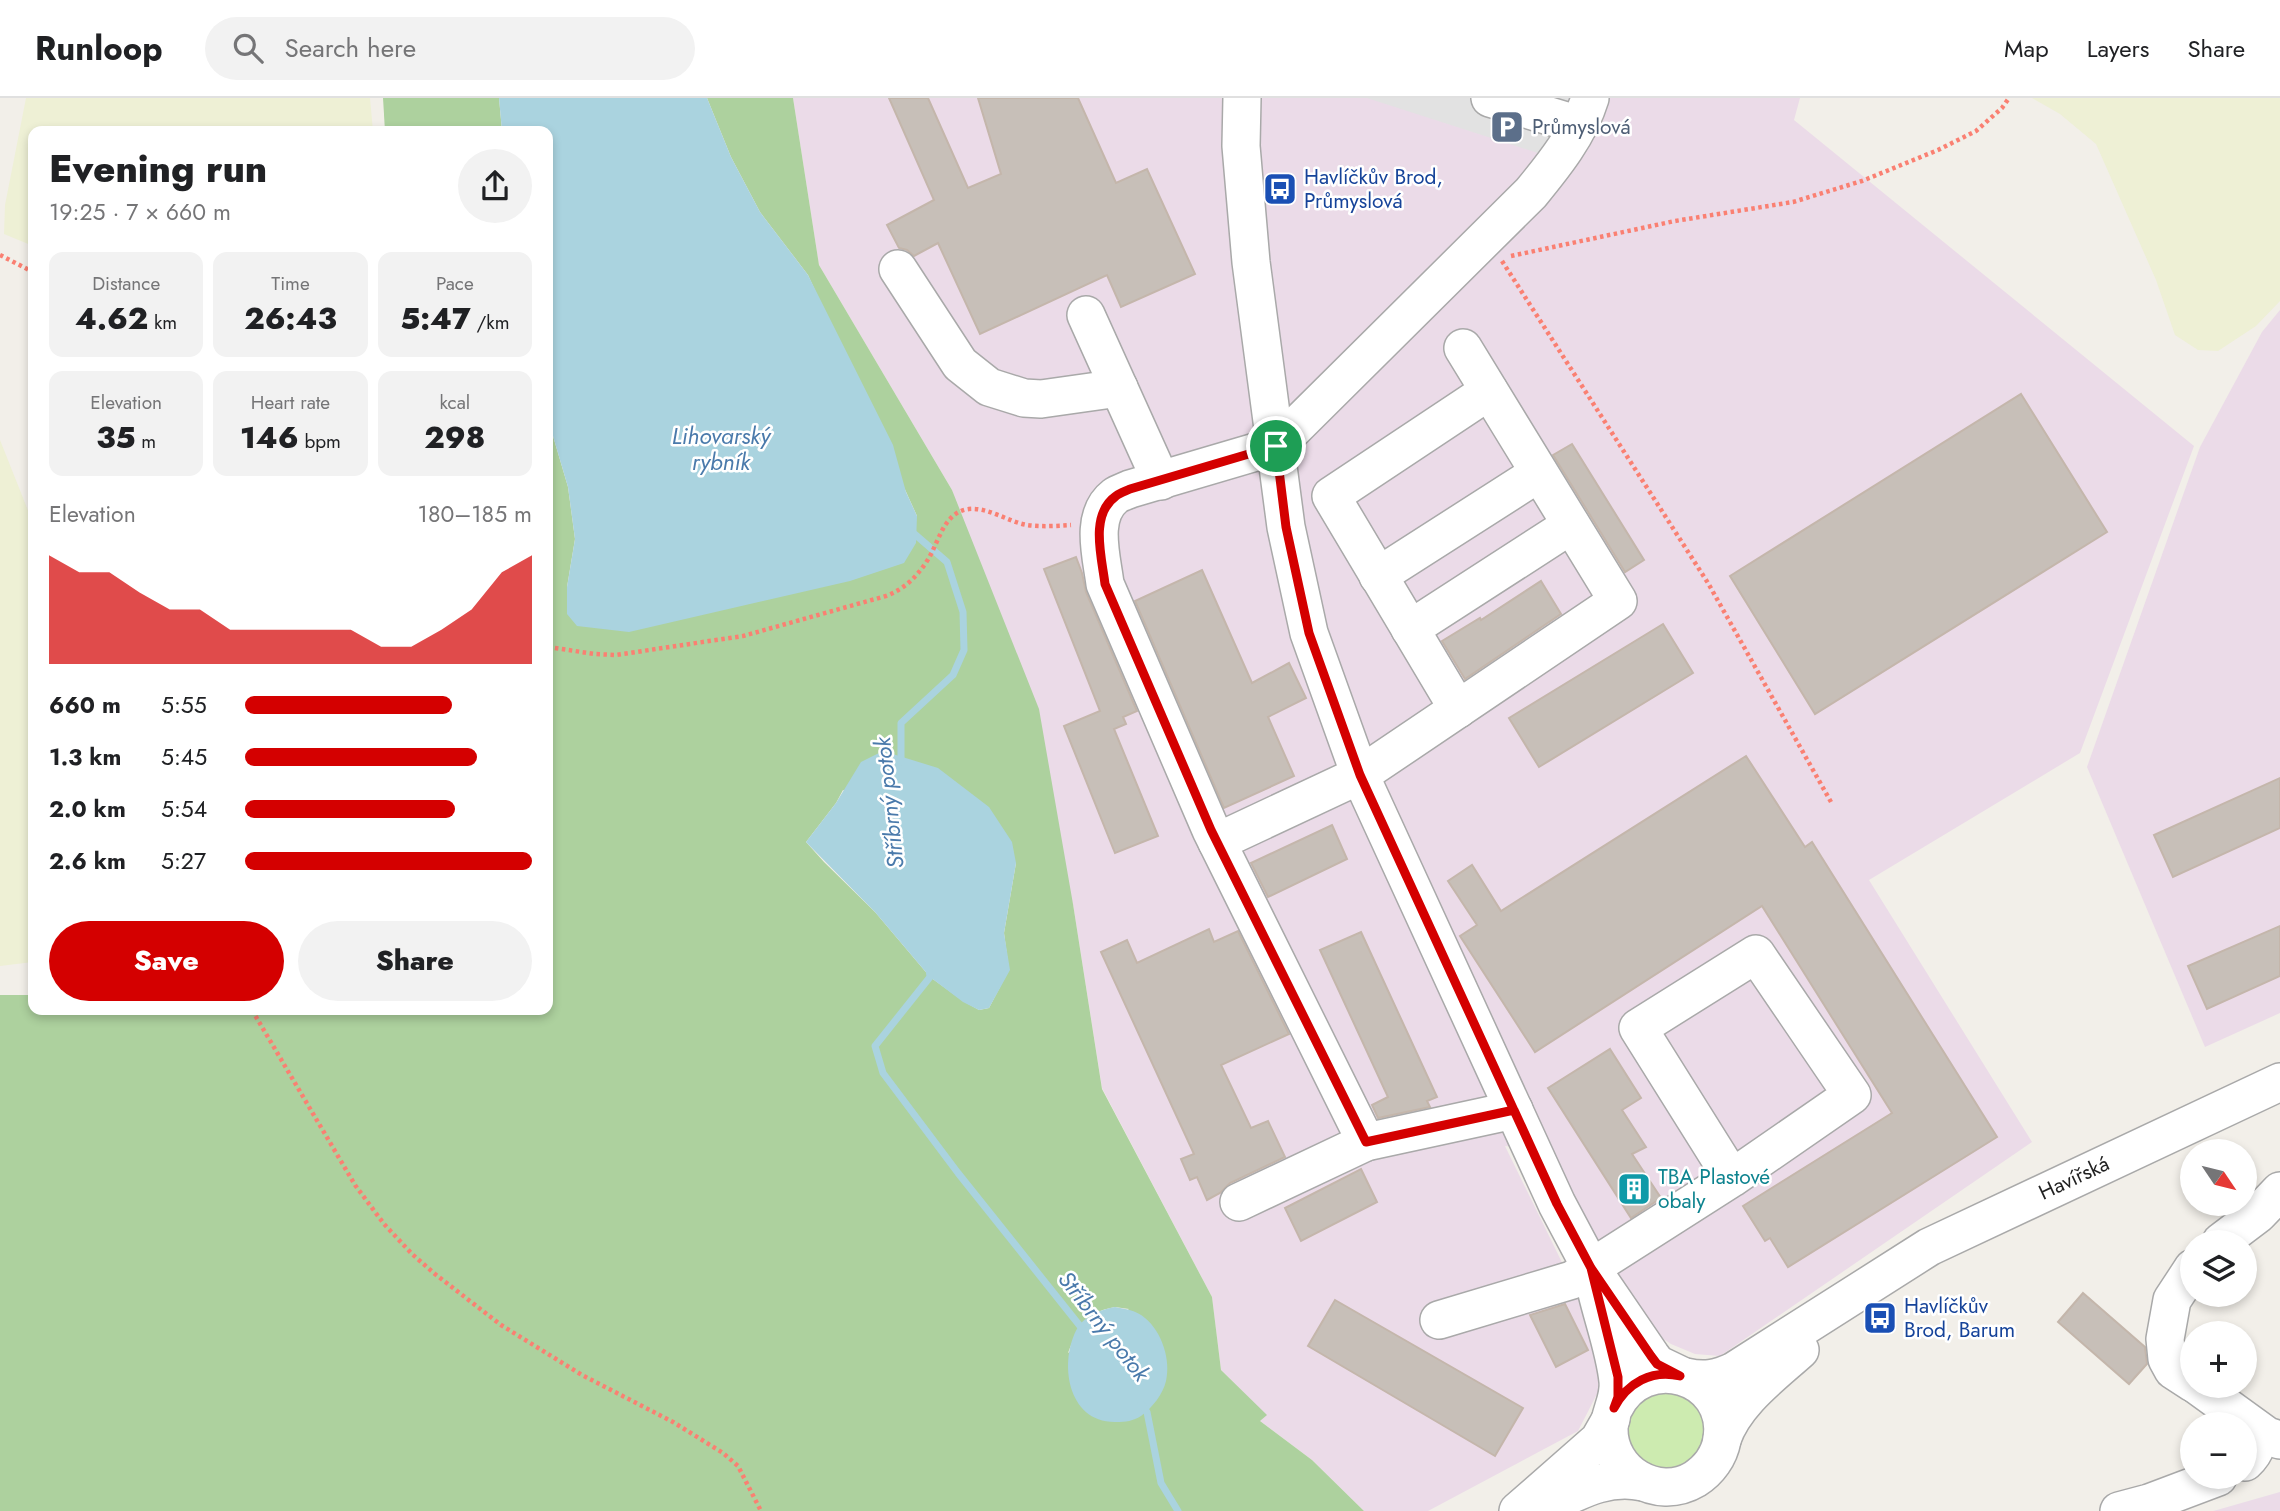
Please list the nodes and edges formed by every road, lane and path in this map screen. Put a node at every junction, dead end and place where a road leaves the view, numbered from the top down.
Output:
1 (1242, 98) edge
2 (1490, 98) edge
3 (2009, 98) edge
4 (1584, 112) edge
5 (0, 255) edge
6 (28, 269) edge
7 (898, 269) dead end
8 (1086, 316) dead end
9 (1463, 348) dead end
10 (1119, 388) junction
11 (1489, 391) junction
12 (1276, 446) junction
13 (1539, 473) junction
14 (1161, 481) junction
15 (1100, 525) junction
16 (1571, 525) junction
17 (1378, 576) junction
18 (1410, 629) junction
19 (553, 648) edge
20 (1458, 709) junction
21 (1360, 775) junction
22 (1831, 802) dead end
23 (1217, 842) junction
24 (255, 1015) edge
25 (2280, 1082) edge
26 (1514, 1110) junction
27 (1366, 1142) junction
28 (1732, 1178) junction
29 (2280, 1191) edge
30 (1239, 1202) dead end
31 (2237, 1230) edge
32 (1591, 1268) junction
33 (1873, 1283) junction
34 (2180, 1288) edge
35 (1439, 1320) dead end
36 (2180, 1375) edge
37 (1683, 1376) junction
38 (2216, 1398) edge
39 (1612, 1413) junction
40 (2268, 1434) edge
41 (1722, 1439) junction
42 (1643, 1482) junction
43 (2186, 1489) edge
44 (761, 1511) edge
45 (1518, 1511) edge
46 (1536, 1511) edge
47 (2119, 1511) edge

1 - 12 street
2 - 4 street
3 - 22 path
4 - 12 street
5 - 6 path
7 - 10 street
8 - 10 street
9 - 11 street
10 - 14 street
11 - 13 street
11 - 17 street
12 - 14 street
12 - 21 street
13 - 16 street
13 - 17 street
14 - 15 street
15 - 19 path
15 - 23 street
16 - 18 street
16 - 20 street
17 - 18 street
18 - 20 street
20 - 21 street
21 - 23 street
21 - 26 street
23 - 27 street
24 - 44 path
25 - 33 street, Havířská
26 - 27 street
26 - 32 street
27 - 30 street
28 - 28 street
28 - 32 street
29 - 31 street
32 - 35 street
32 - 37 street
32 - 39 street
33 - 37 street, Havířská
33 - 41 street, Havířská
34 - 36 street
37 - 39 street, Havířská
37 - 41 street
38 - 40 street
39 - 42 street
39 - 45 street, Havířská
41 - 42 street, Havířská
42 - 46 street, Havířská
43 - 47 street

